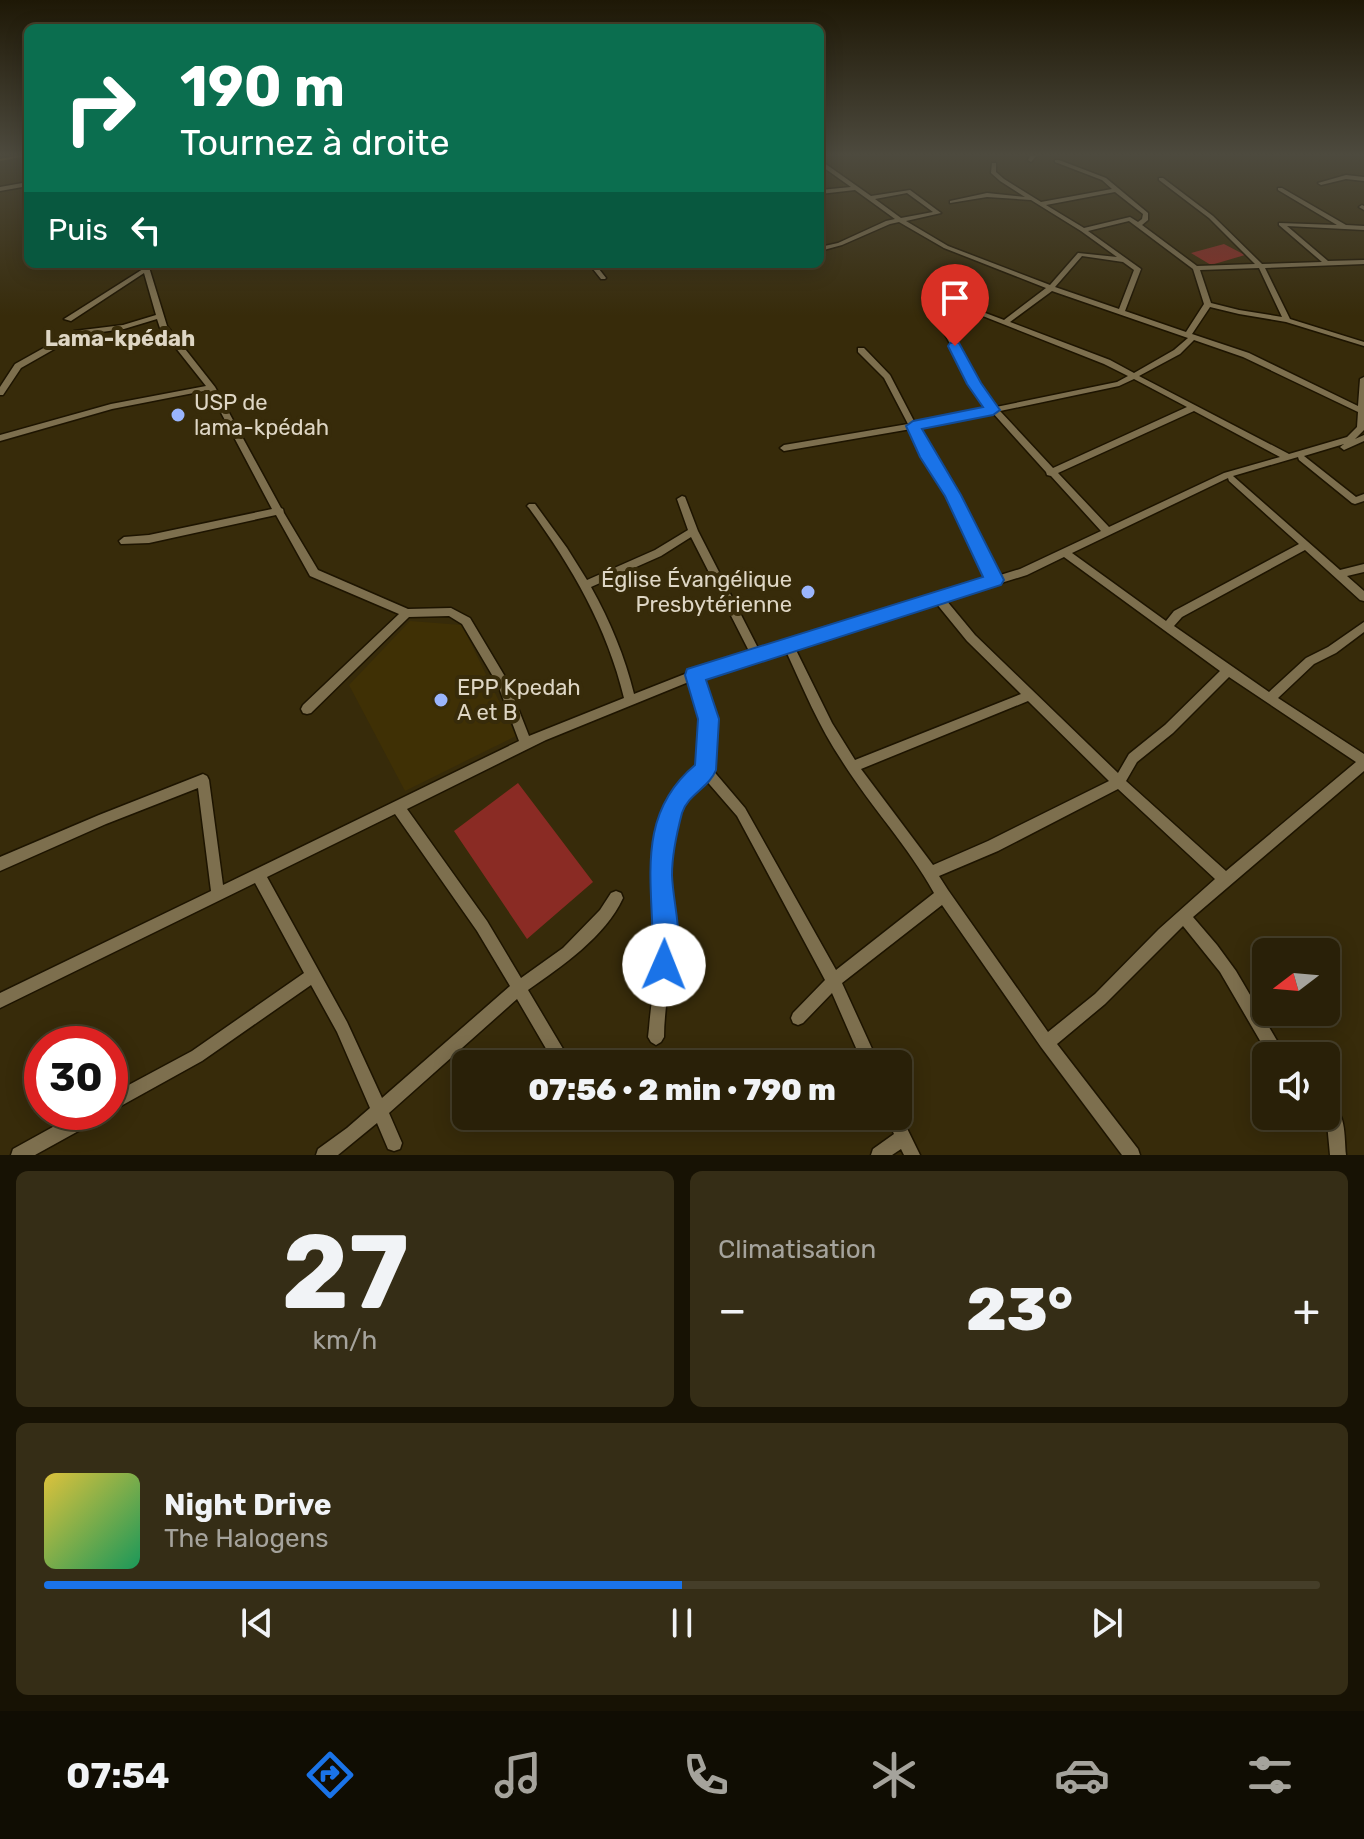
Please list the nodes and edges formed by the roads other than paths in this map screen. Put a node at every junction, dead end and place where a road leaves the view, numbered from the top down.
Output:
1 (885, 209) edge
2 (932, 209) edge
3 (1047, 209) edge
4 (1139, 209) edge
5 (1200, 209) edge
6 (1314, 209) edge
7 (902, 221) junction
8 (1138, 225) junction
9 (1345, 227) junction
10 (1364, 228) edge
11 (1083, 230) junction
12 (824, 248) edge
13 (1124, 261) junction
14 (1325, 261) junction
15 (1364, 262) edge
16 (1261, 266) junction
17 (144, 268) edge
18 (145, 268) edge
19 (595, 268) edge
20 (1196, 268) junction
21 (603, 278) dead end
22 (1051, 288) junction
23 (1208, 304) junction
24 (962, 306) dead end
25 (1121, 312) junction
26 (159, 316) junction
27 (68, 319) dead end
28 (1287, 320) junction
29 (1005, 322) junction
30 (947, 331) dead end
31 (1190, 336) junction
32 (1364, 344) edge
33 (861, 350) dead end
34 (1137, 377) junction
35 (1364, 379) edge
36 (211, 387) junction
37 (0, 393) edge
38 (1195, 407) junction
39 (993, 410) junction
40 (1363, 416) edge
41 (913, 426) junction
42 (0, 438) edge
43 (1364, 438) edge
44 (784, 448) dead end
45 (1286, 456) junction
46 (1302, 458) junction
47 (1050, 473) junction
48 (1232, 479) junction
49 (1364, 497) edge
50 (682, 499) dead end
51 (532, 506) dead end
52 (280, 511) junction
53 (693, 531) junction
54 (1107, 531) junction
55 (124, 541) dead end
56 (1305, 545) junction
57 (1069, 556) junction
58 (1364, 568) edge
59 (1023, 572) junction
60 (1337, 574) junction
61 (994, 580) junction
62 (586, 585) junction
63 (1364, 597) edge
64 (938, 598) junction
65 (407, 613) junction
66 (1364, 626) edge
67 (1167, 627) junction
68 (788, 644) junction
69 (756, 655) junction
70 (1228, 671) junction
71 (695, 675) junction
72 (1030, 695) junction
73 (1270, 698) junction
74 (630, 701) junction
75 (307, 709) dead end
76 (526, 744) junction
77 (1364, 762) edge
78 (853, 767) junction
79 (705, 770) junction
80 (1119, 782) junction
81 (398, 807) junction
82 (0, 864) edge
83 (931, 873) junction
84 (258, 875) junction
85 (1226, 880) junction
86 (218, 894) junction
87 (943, 895) junction
88 (616, 898) dead end
89 (1183, 916) junction
90 (313, 975) junction
91 (834, 981) junction
92 (519, 988) junction
93 (0, 1001) edge
94 (798, 1018) dead end
95 (656, 1037) dead end
96 (1046, 1042) junction
97 (1267, 1042) edge
98 (556, 1050) edge
99 (865, 1050) edge
100 (128, 1094) edge
101 (379, 1109) junction
102 (64, 1130) edge
103 (900, 1130) edge
104 (1336, 1130) edge
105 (903, 1137) junction
106 (394, 1143) dead end
107 (19, 1155) edge
108 (324, 1155) edge
109 (879, 1155) edge
110 (912, 1155) edge
111 (1132, 1155) edge
112 (1338, 1155) edge

1 - 7 street
2 - 7 street
3 - 11 street
4 - 8 street
5 - 16 street
6 - 9 street
7 - 12 street
7 - 22 street
8 - 11 street
8 - 20 street
9 - 10 street
9 - 14 street
11 - 13 street
13 - 22 street
13 - 25 street
14 - 15 street
14 - 16 street
16 - 20 street
16 - 28 street
17 - 27 street
18 - 26 street
19 - 21 street
20 - 23 street
22 - 25 street
22 - 29 street
23 - 28 street
23 - 31 street
24 - 29 street
25 - 31 street
26 - 36 street
26 - 37 street
28 - 32 street
29 - 34 street
30 - 39 street
31 - 34 street
31 - 40 street
33 - 41 street
34 - 38 street
34 - 39 street
35 - 40 street
36 - 42 street
36 - 52 street
38 - 45 street
38 - 47 street
39 - 41 street
39 - 47 street
40 - 45 street
41 - 44 street
41 - 61 street
43 - 46 street
45 - 54 street
46 - 48 street
46 - 49 street
47 - 54 street
48 - 56 street
48 - 57 street
50 - 53 street
51 - 62 street
52 - 55 street
52 - 65 street
53 - 62 street
53 - 69 street
54 - 59 street
56 - 60 street
56 - 67 street
57 - 59 street
57 - 67 street
58 - 60 street
59 - 61 street
60 - 63 street
61 - 64 street
62 - 74 street
64 - 68 street
64 - 72 street
65 - 75 street
65 - 76 street
66 - 73 street
67 - 70 street
68 - 69 street
68 - 78 street
69 - 71 street
70 - 73 street
70 - 80 street
71 - 74 street
71 - 79 street
72 - 78 street
72 - 80 street
73 - 77 street
74 - 76 street
76 - 81 street
77 - 85 street
78 - 83 street
79 - 91 street
79 - 95 street
80 - 83 street
80 - 85 street
81 - 84 street
81 - 92 street
82 - 86 street
83 - 87 street
84 - 86 street
84 - 90 street
85 - 89 street
86 - 93 street
87 - 91 street
87 - 96 street
88 - 92 street
89 - 96 street
89 - 97 street
90 - 100 street
90 - 101 street
91 - 94 street
91 - 99 street
92 - 98 street
92 - 101 street
96 - 111 street
101 - 106 street
101 - 108 street
102 - 107 street
103 - 105 street
104 - 112 street
105 - 109 street
105 - 110 street

